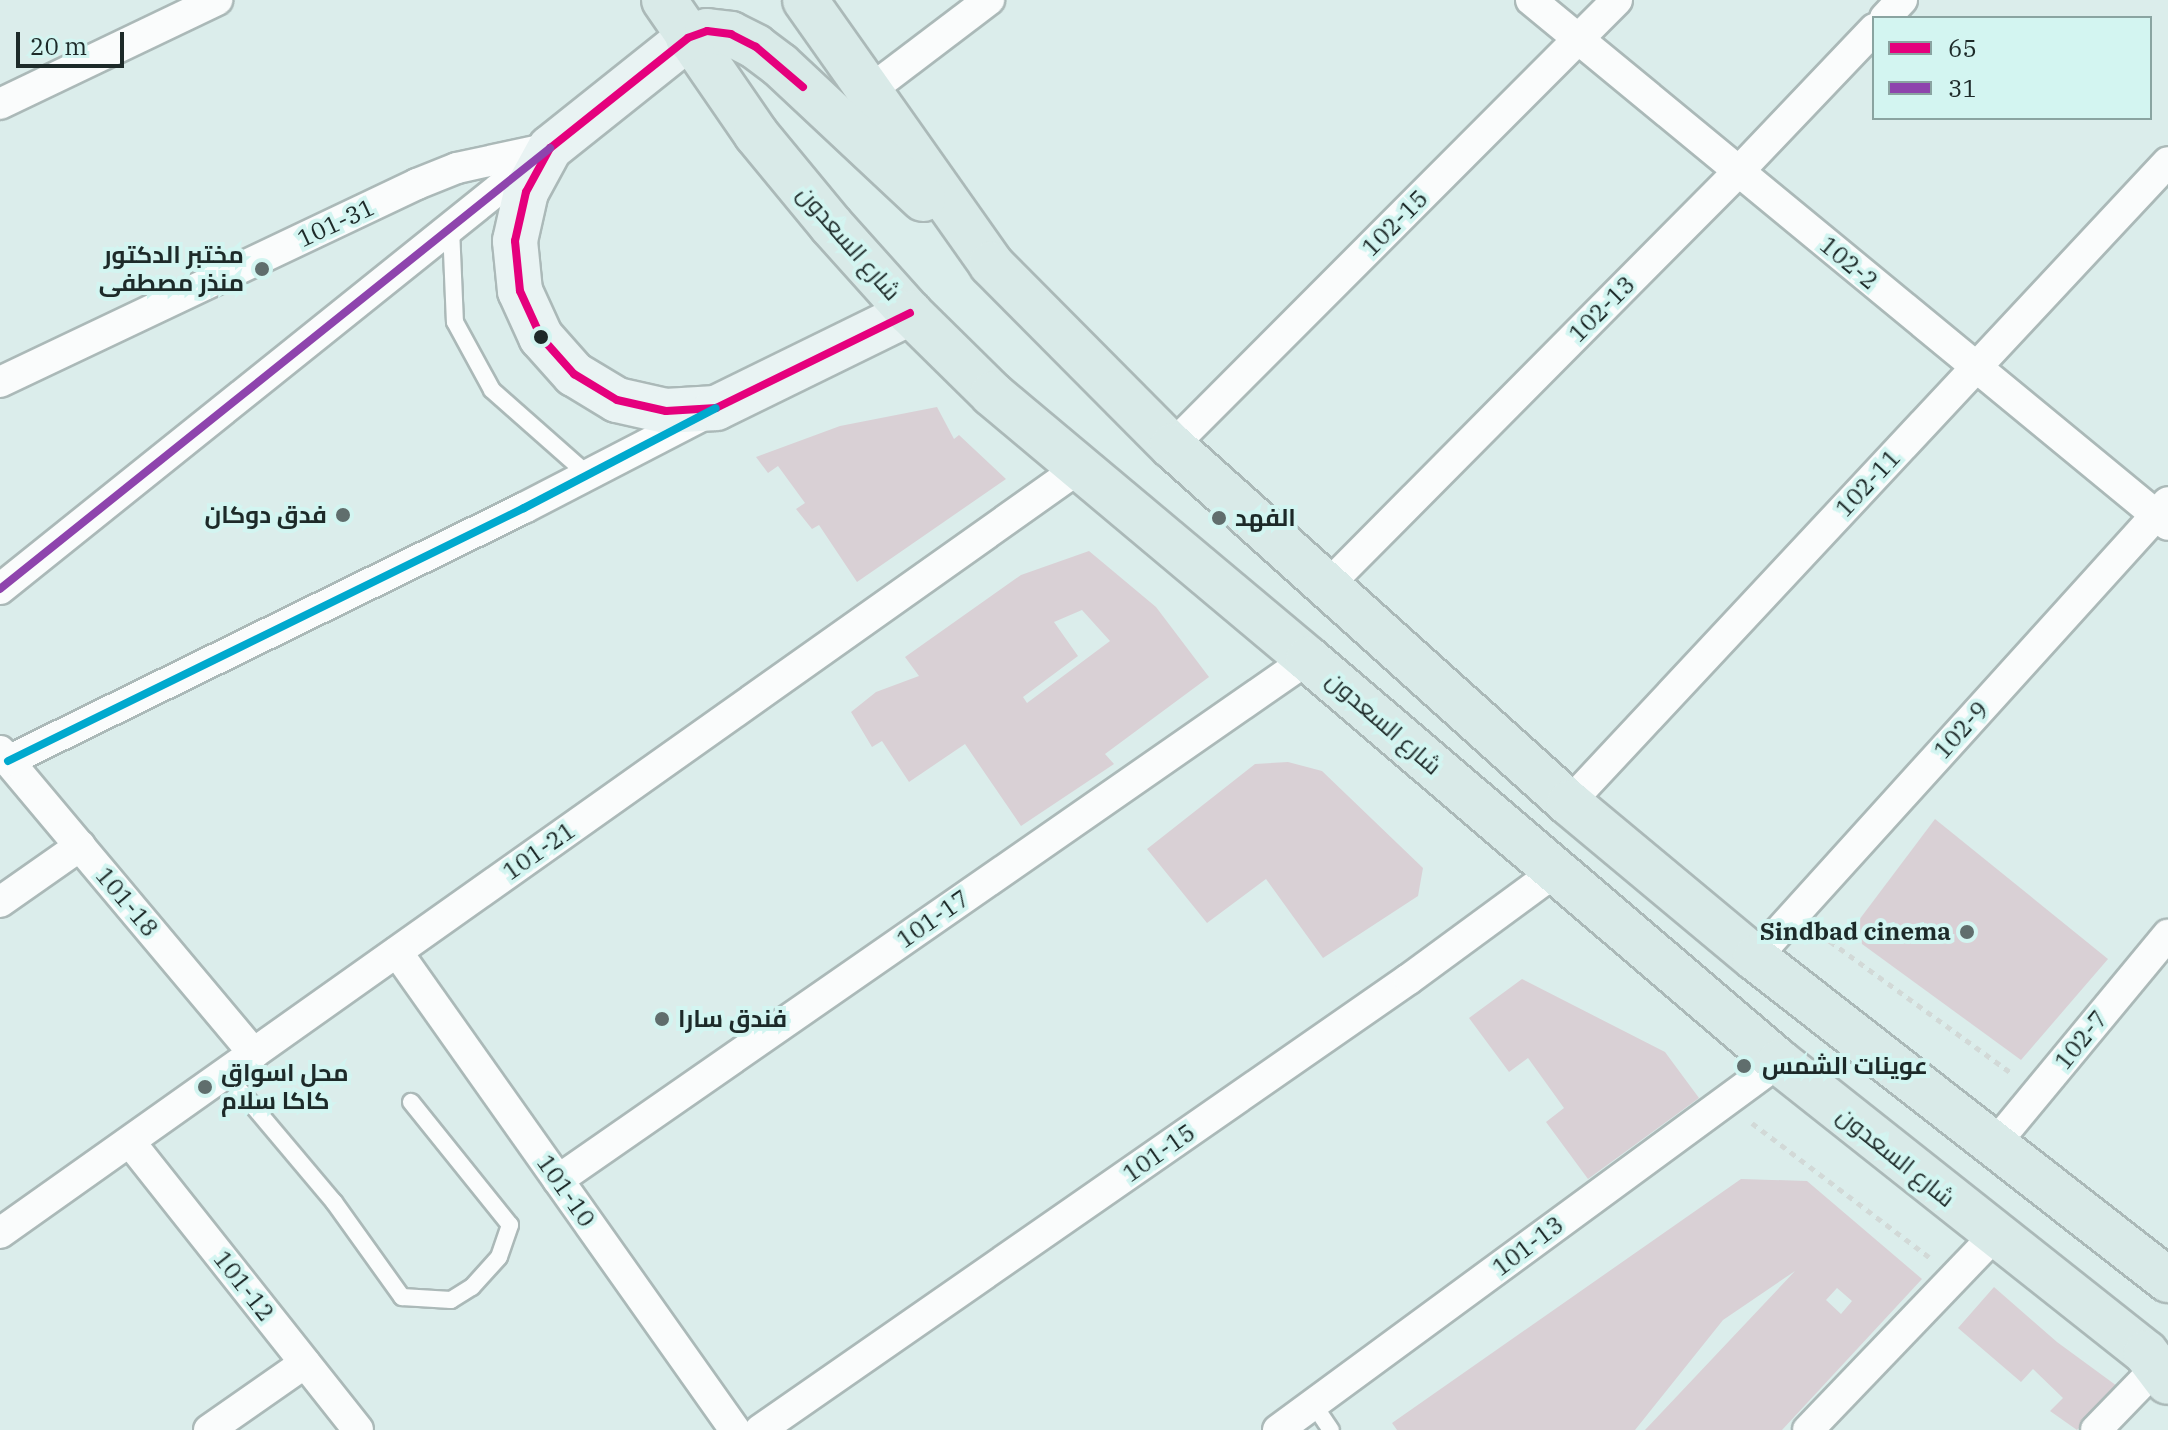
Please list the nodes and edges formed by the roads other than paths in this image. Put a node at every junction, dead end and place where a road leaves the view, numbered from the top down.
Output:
1 (217, 0) edge
2 (664, 0) edge
3 (805, 0) edge
4 (989, 0) edge
5 (1531, 0) edge
6 (1617, 0) edge
7 (1902, 0) edge
8 (1887, 16) edge
9 (1872, 31) edge
10 (688, 38) junction
11 (1576, 41) junction
12 (869, 91) junction
13 (0, 104) edge
14 (550, 148) junction
15 (2168, 162) edge
16 (1739, 171) junction
17 (451, 228) junction
18 (991, 264) junction
19 (910, 313) junction
20 (1976, 368) junction
21 (0, 382) edge
22 (716, 408) junction
23 (1172, 446) junction
24 (1078, 469) junction
25 (588, 475) junction
26 (2164, 514) edge
27 (1327, 586) junction
28 (0, 589) edge
29 (1308, 659) junction
30 (4, 756) edge
31 (1569, 803) junction
32 (80, 846) junction
33 (1556, 871) junction
34 (0, 902) edge
35 (2168, 935) edge
36 (397, 952) junction
37 (1755, 958) junction
38 (254, 1054) junction
39 (1779, 1062) junction
40 (227, 1075) junction
41 (411, 1102) dead end
42 (130, 1142) junction
43 (1994, 1145) junction
44 (558, 1180) junction
45 (0, 1233) edge
46 (1994, 1236) junction
47 (2168, 1280) edge
48 (305, 1363) junction
49 (2165, 1372) edge
50 (1314, 1405) junction
51 (209, 1430) edge
52 (358, 1430) edge
53 (735, 1430) edge
54 (760, 1430) edge
55 (1278, 1430) edge
56 (1331, 1430) edge
57 (1808, 1430) edge
58 (2096, 1430) edge

1 - 13 street
2 - 10 main road, شارع السعدون
3 - 12 main road
4 - 12 street
5 - 11 street, 102-2
6 - 11 street, 102-15
7 - 8 street
9 - 16 street, 102-13
10 - 14 street
10 - 18 main road
10 - 19 main road, شارع السعدون
11 - 16 street, 102-2
11 - 23 street, 102-15
12 - 18 main road
14 - 17 street
14 - 21 street, 101-31
14 - 22 street
15 - 20 street, 102-11
16 - 20 street, 102-2
16 - 27 street, 102-13
17 - 25 lane
17 - 28 street
18 - 23 main road
19 - 22 street
19 - 24 main road, شارع السعدون
20 - 26 street, 102-2
20 - 31 street, 102-11
22 - 25 street
23 - 27 main road
24 - 29 main road, شارع السعدون
24 - 36 street, 101-21
25 - 30 street
26 - 37 street, 102-9
27 - 31 main road
29 - 33 main road, شارع السعدون
29 - 44 street, 101-17
30 - 32 street, 101-18
31 - 37 main road
32 - 34 street
32 - 38 street, 101-18
33 - 39 main road, شارع السعدون
33 - 54 street, 101-15
35 - 43 street, 102-7
36 - 38 street, 101-21
36 - 44 street, 101-10
37 - 43 main road
38 - 40 street, 101-21
39 - 46 main road, شارع السعدون
39 - 50 street, 101-13
40 - 41 lane
40 - 42 street, 101-21
42 - 45 street, 101-21
42 - 48 street, 101-12
43 - 47 main road
44 - 53 street, 101-10
46 - 49 main road, شارع السعدون
46 - 57 street
48 - 51 street
48 - 52 street, 101-12
49 - 58 street
50 - 55 street, 101-13
50 - 56 lane

